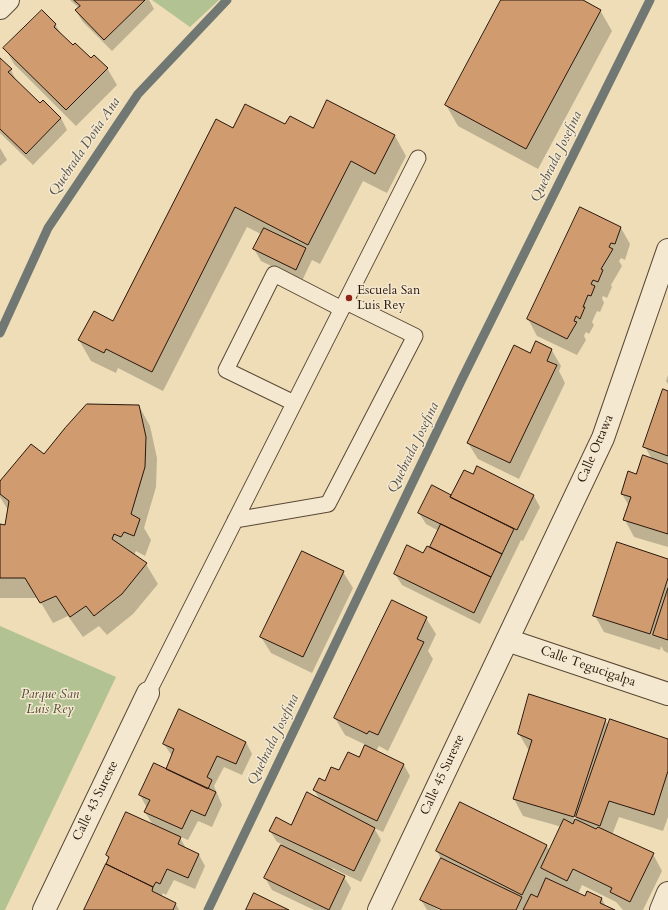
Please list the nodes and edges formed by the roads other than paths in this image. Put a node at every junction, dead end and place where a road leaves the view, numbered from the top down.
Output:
1 (8, 0) edge
2 (0, 8) edge
3 (418, 158) dead end
4 (668, 250) edge
5 (344, 306) junction
6 (294, 403) junction
7 (235, 520) junction
8 (507, 640) junction
9 (148, 693) joint
10 (668, 694) edge
11 (668, 893) edge
12 (44, 910) edge
13 (379, 910) edge
14 (661, 910) edge

1 - 2 street
3 - 5 lane
4 - 8 street, Calle Ottawa
5 - 6 lane
5 - 6 lane
5 - 7 lane
6 - 7 lane
7 - 9 lane
8 - 10 street, Calle Tegucigalpa
8 - 13 street, Calle 45 Sureste
9 - 12 street, Calle 43 Sureste
11 - 14 street

